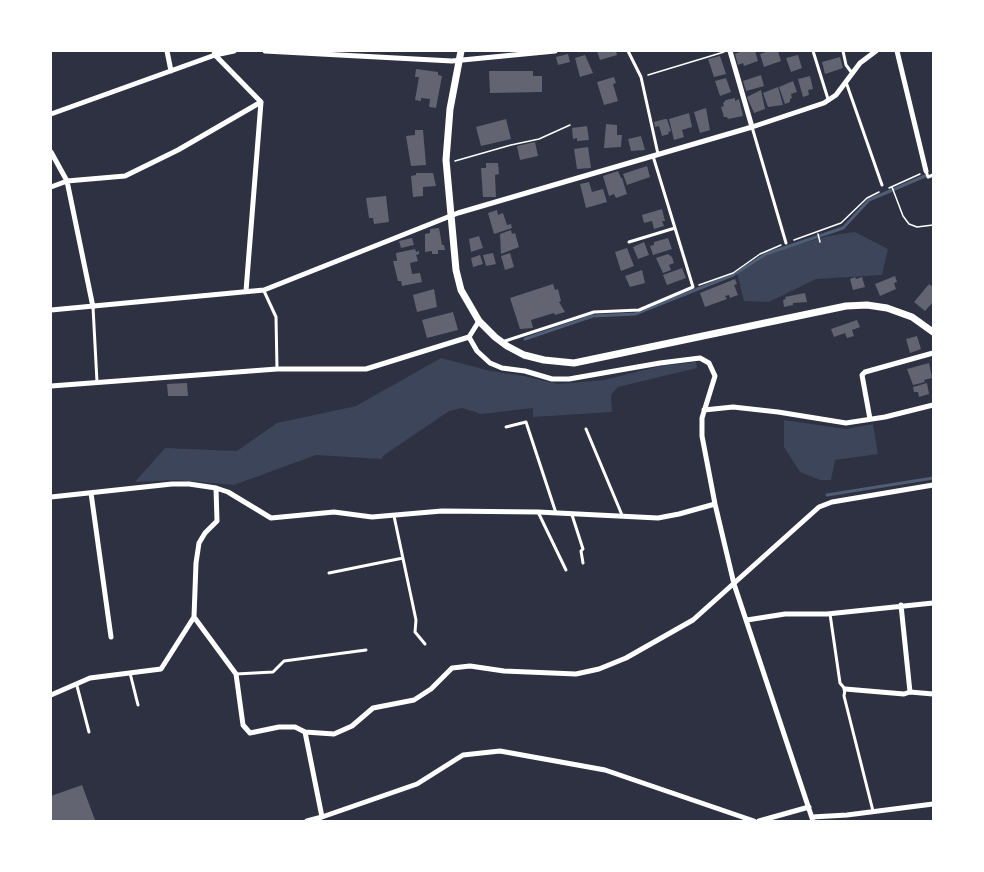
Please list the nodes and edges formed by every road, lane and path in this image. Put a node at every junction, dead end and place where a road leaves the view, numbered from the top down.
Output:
1 (167, 51) edge
2 (234, 51) edge
3 (265, 51) edge
4 (461, 51) edge
5 (555, 51) edge
6 (628, 51) edge
7 (728, 51) edge
8 (813, 51) edge
9 (843, 51) edge
10 (876, 51) edge
11 (897, 51) edge
12 (214, 53) edge
13 (459, 61) junction
14 (171, 71) junction
15 (852, 73) junction
16 (641, 77) junction
17 (846, 81) junction
18 (828, 100) junction
19 (261, 102) junction
20 (51, 114) edge
21 (570, 125) dead end
22 (752, 127) junction
23 (51, 152) edge
24 (655, 155) junction
25 (446, 160) junction
26 (926, 171) junction
27 (933, 175) edge
28 (67, 181) junction
29 (882, 185) dead end
30 (51, 187) edge
31 (892, 187) junction
32 (451, 216) junction
33 (933, 225) edge
34 (675, 228) junction
35 (818, 234) junction
36 (629, 242) dead end
37 (820, 242) dead end
38 (786, 243) junction
39 (693, 287) junction
40 (264, 290) junction
41 (246, 291) junction
42 (93, 306) junction
43 (51, 310) edge
44 (479, 321) junction
45 (931, 327) edge
46 (469, 337) junction
47 (502, 342) junction
48 (933, 353) edge
49 (277, 369) junction
50 (97, 382) junction
51 (51, 386) edge
52 (933, 405) edge
53 (704, 411) junction
54 (870, 419) junction
55 (506, 427) dead end
56 (586, 429) dead end
57 (933, 485) edge
58 (216, 488) junction
59 (91, 493) junction
60 (51, 497) edge
61 (715, 504) junction
62 (538, 512) junction
63 (556, 513) junction
64 (572, 513) junction
65 (622, 515) junction
66 (394, 516) junction
67 (403, 558) junction
68 (584, 563) dead end
69 (566, 570) dead end
70 (328, 573) dead end
71 (734, 584) junction
72 (933, 603) edge
73 (901, 606) junction
74 (830, 614) junction
75 (194, 617) junction
76 (747, 620) junction
77 (111, 637) dead end
78 (425, 644) dead end
79 (366, 650) dead end
80 (130, 673) junction
81 (237, 674) junction
82 (77, 686) junction
83 (845, 689) junction
84 (910, 692) junction
85 (933, 694) edge
86 (51, 695) edge
87 (138, 705) dead end
88 (88, 732) dead end
89 (305, 732) junction
90 (933, 804) edge
91 (808, 807) junction
92 (873, 811) junction
93 (322, 818) junction
94 (812, 819) edge
95 (307, 821) edge
96 (754, 821) edge
97 (759, 821) edge

1 - 14 street
2 - 12 street
3 - 13 street
4 - 13 street
5 - 13 street
6 - 16 lane
7 - 16 path
7 - 22 street
8 - 18 lane
9 - 15 lane
10 - 15 street
11 - 26 street
12 - 14 street
12 - 19 street
13 - 25 street
14 - 20 street
15 - 17 street
16 - 24 lane
17 - 18 street
17 - 29 lane
18 - 22 street
19 - 28 street
19 - 41 street
21 - 25 path
22 - 24 street
22 - 38 lane
23 - 28 street
24 - 32 street
24 - 34 lane
25 - 32 street
26 - 27 lane
26 - 31 path
28 - 30 street
28 - 42 street
31 - 33 path
31 - 35 path
32 - 40 street
32 - 44 street
34 - 36 lane
34 - 39 lane
35 - 37 path
35 - 38 path
38 - 39 path
39 - 47 lane
40 - 41 street
40 - 49 lane
41 - 42 street
42 - 43 street
42 - 50 lane
44 - 46 street
44 - 47 street
45 - 47 street
46 - 49 street
46 - 53 street
48 - 54 street
49 - 50 street
50 - 51 street
52 - 54 street
53 - 54 street
53 - 61 street
55 - 63 lane
56 - 65 lane
57 - 71 street
58 - 59 street
58 - 66 street
58 - 75 street
59 - 60 street
59 - 77 street
61 - 65 street
61 - 71 street
62 - 63 street
62 - 66 street
62 - 69 lane
63 - 64 street
64 - 65 street
64 - 68 lane
66 - 67 lane
67 - 70 lane
67 - 78 lane
71 - 76 street
71 - 89 street
72 - 73 street
73 - 74 street
73 - 84 street
74 - 76 street
74 - 83 lane
75 - 80 street
75 - 81 street
76 - 91 street
79 - 81 lane
80 - 82 street
80 - 87 lane
81 - 89 street
82 - 86 street
82 - 88 lane
83 - 84 street
83 - 92 lane
84 - 85 street
89 - 93 street
90 - 92 street
91 - 94 street
91 - 97 street
92 - 94 street
93 - 95 street
93 - 96 street

